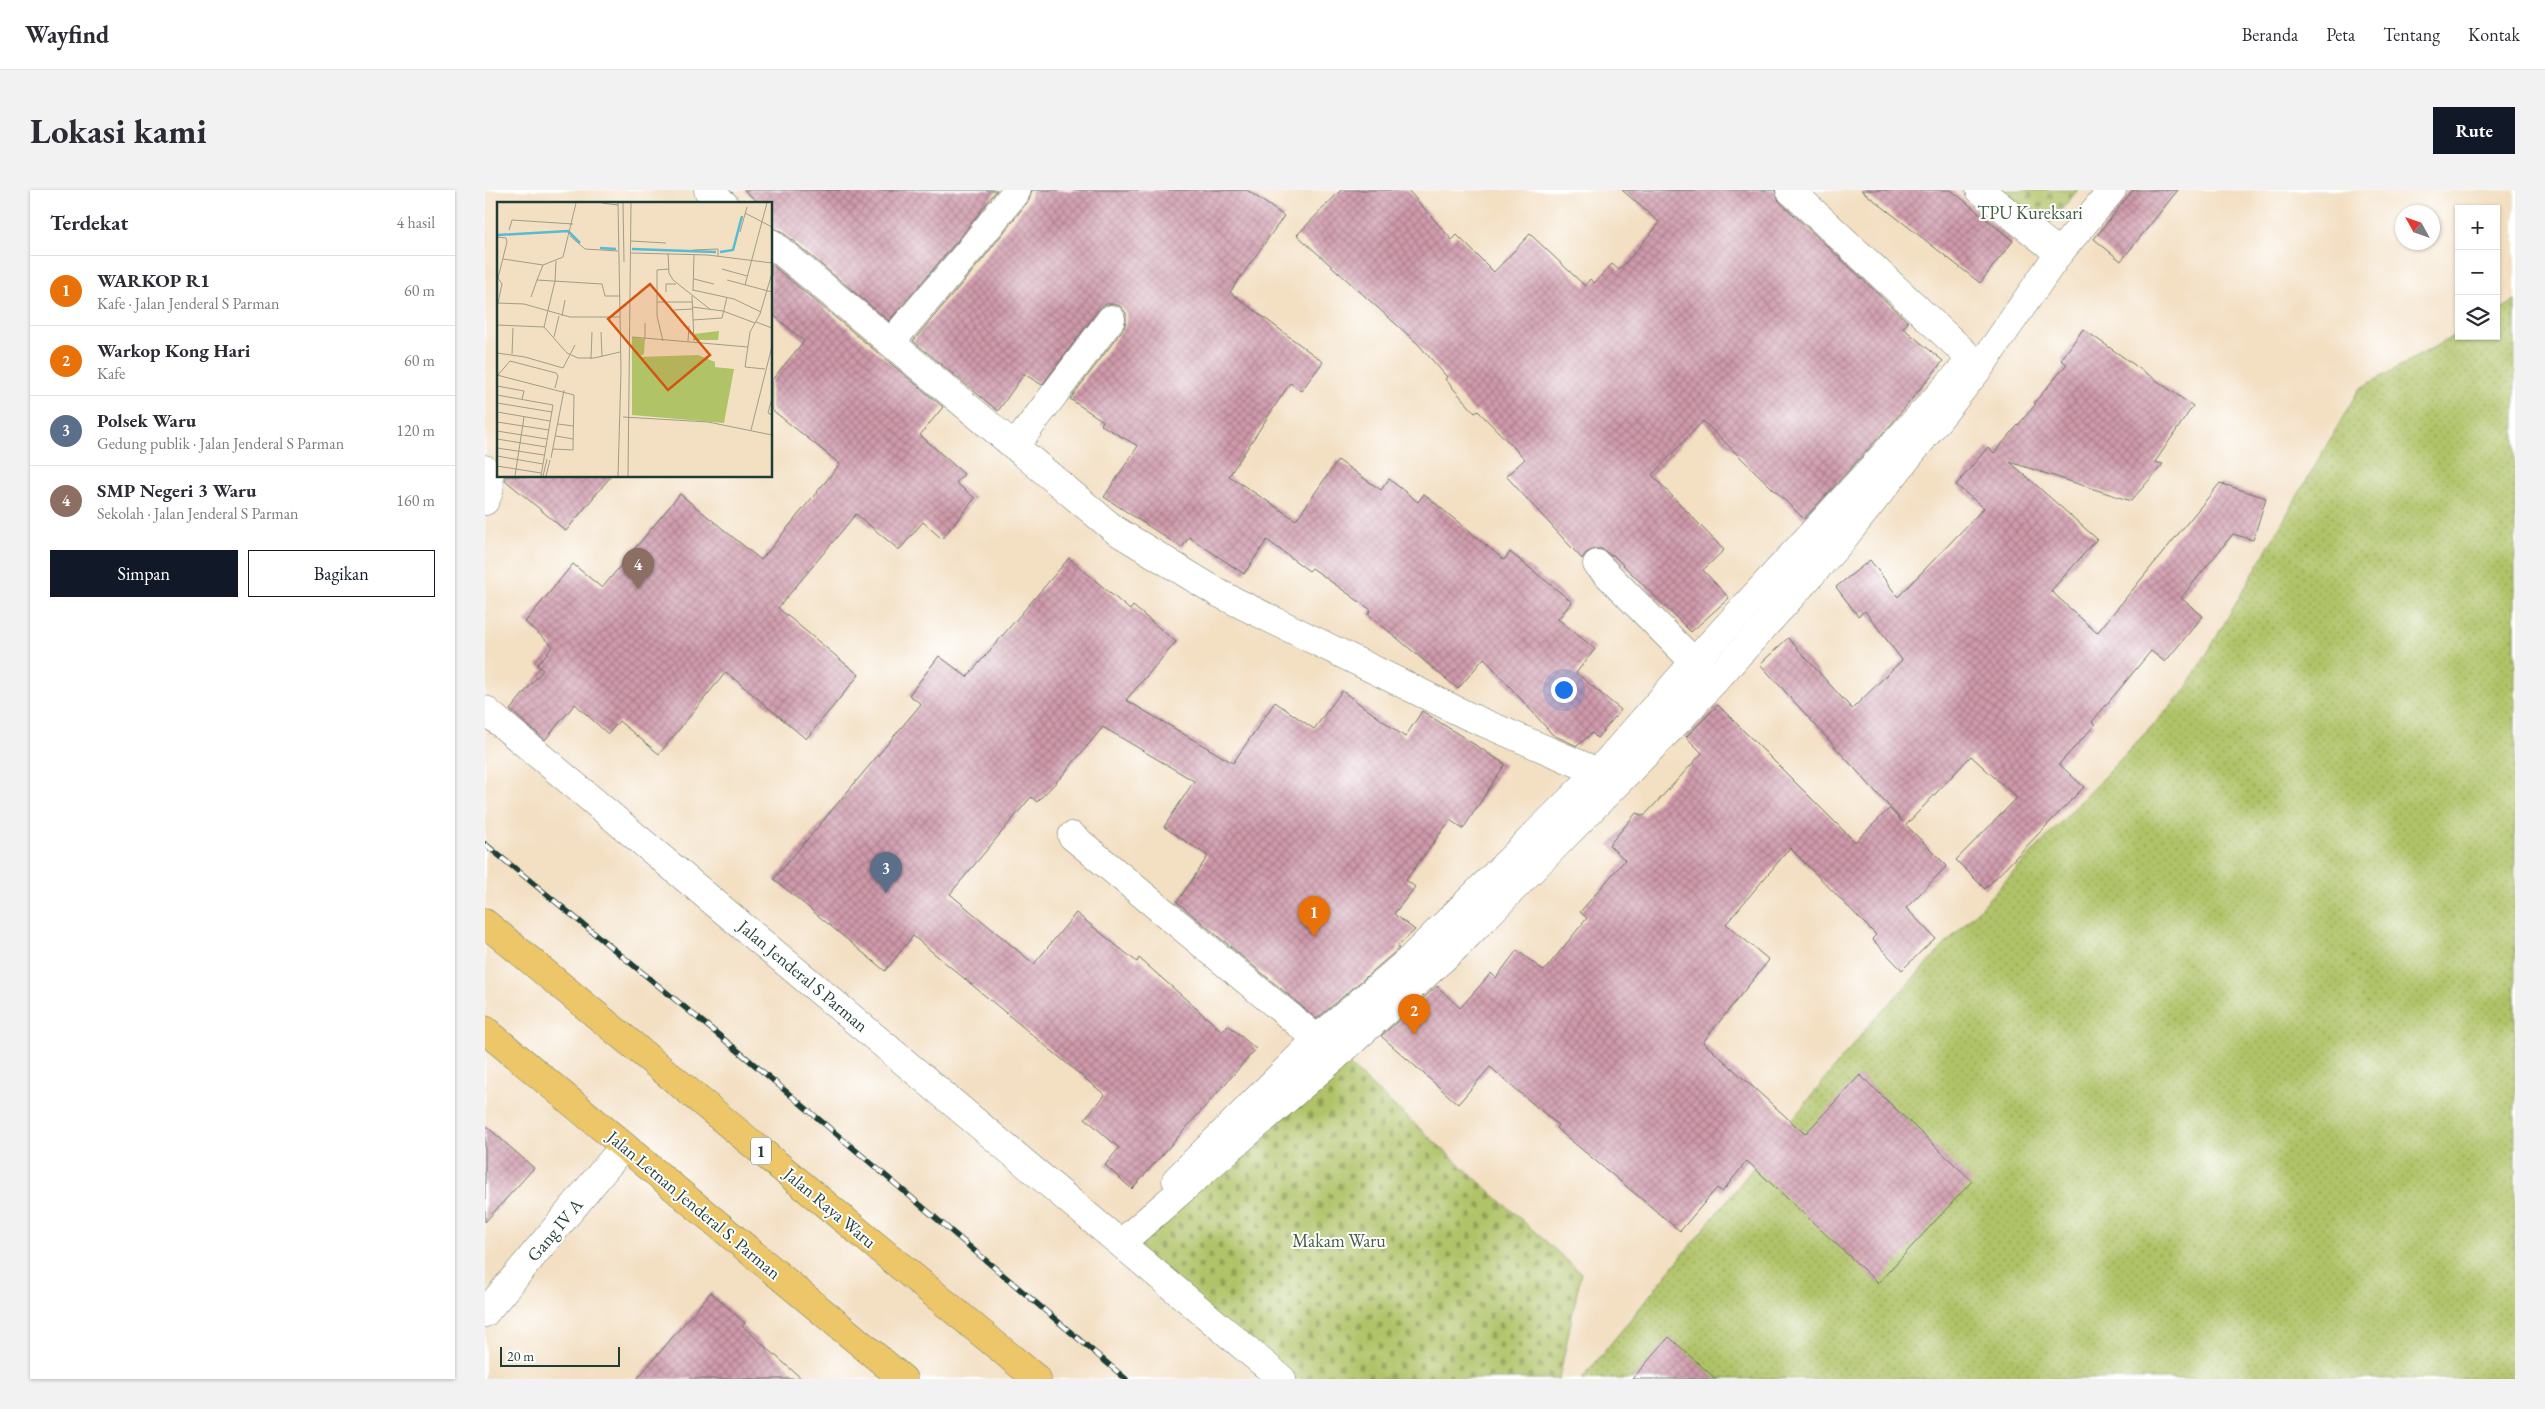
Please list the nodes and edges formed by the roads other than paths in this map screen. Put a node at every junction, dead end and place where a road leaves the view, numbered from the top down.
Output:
1 (708, 190) edge
2 (1017, 190) edge
3 (1790, 190) edge
4 (1980, 190) edge
5 (2112, 190) edge
6 (722, 202) edge
7 (773, 245) edge
8 (2059, 253) junction
9 (1111, 320) dead end
10 (891, 342) junction
11 (1976, 363) junction
12 (1015, 446) junction
13 (485, 469) edge
14 (485, 501) edge
15 (1597, 564) dead end
16 (1694, 662) junction
17 (1715, 680) junction
18 (485, 710) edge
19 (1608, 777) junction
20 (1072, 836) dead end
21 (485, 923) edge
22 (485, 1030) edge
23 (1325, 1048) junction
24 (624, 1146) junction
25 (1119, 1241) junction
26 (485, 1313) edge
27 (903, 1379) edge
28 (1037, 1379) edge
29 (1282, 1379) edge

1 - 6 street
2 - 10 street
3 - 11 street
4 - 8 street
5 - 8 street
7 - 10 street
8 - 11 street
9 - 12 street
10 - 12 street
11 - 16 street
11 - 17 street
12 - 19 street
13 - 14 street
15 - 16 street
16 - 17 street
16 - 19 street
17 - 19 street
18 - 25 street, Jalan Jenderal S Parman
19 - 23 street
20 - 23 street
21 - 28 highway, Jalan Raya Waru / 1
22 - 24 highway, Jalan Letnan Jenderal S. Parman
23 - 25 street
24 - 26 street, Gang IV A
24 - 27 highway, Jalan Letnan Jenderal S. Parman
25 - 29 street, Jalan Jenderal S Parman

